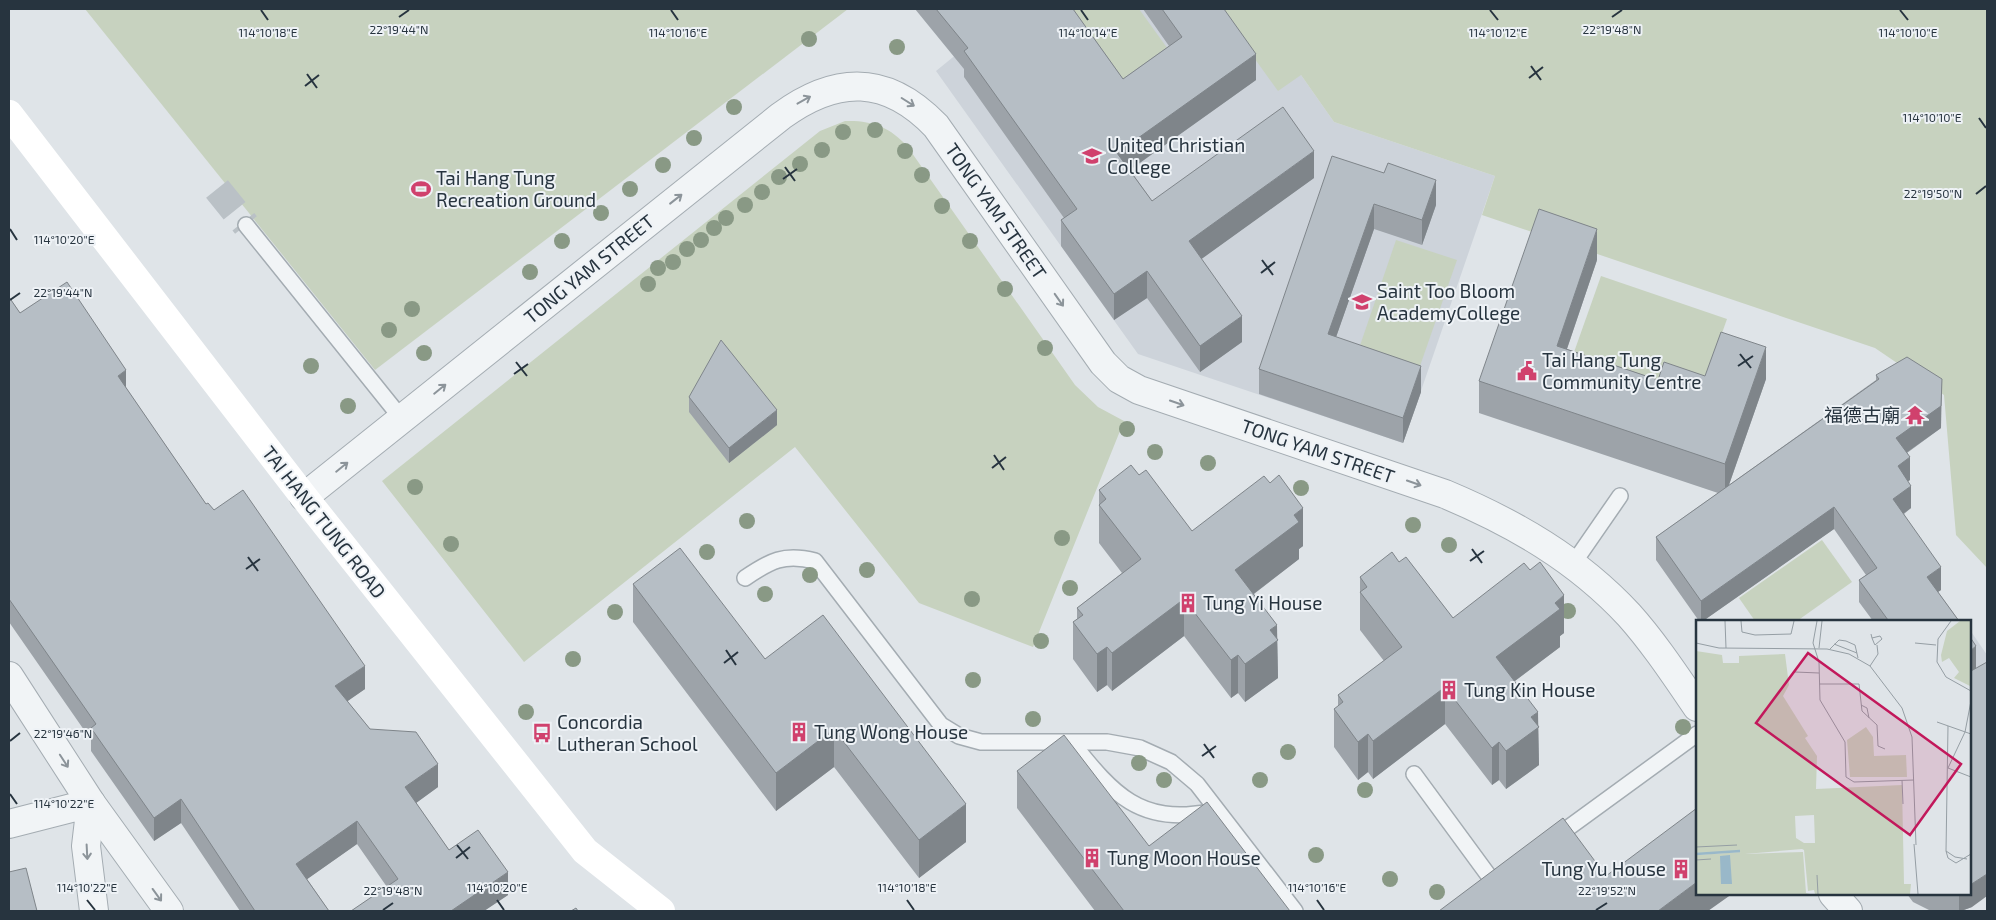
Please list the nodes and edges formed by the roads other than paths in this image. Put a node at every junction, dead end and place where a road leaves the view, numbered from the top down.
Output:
1 (9, 114) edge
2 (246, 225) tunnel mouth
3 (402, 419) junction
4 (1620, 496) dead end
5 (304, 497) junction
6 (1573, 564) junction
7 (745, 578) dead end
8 (9, 676) edge
9 (1696, 705) edge
10 (1696, 735) edge
11 (1073, 744) junction
12 (1414, 774) dead end
13 (91, 803) junction
14 (1218, 810) junction
15 (9, 824) edge
16 (1541, 848) edge
17 (1510, 871) edge
18 (1494, 883) junction
19 (1478, 894) edge
20 (1834, 895) edge
21 (94, 911) edge
22 (169, 911) edge
23 (661, 911) edge
24 (1294, 911) edge
25 (1848, 911) edge

1 - 5 main road, TAI HANG TUNG ROAD
2 - 3 lane
5 -> 3 street, TONG YAM STREET
3 -> 6 street, TONG YAM STREET
4 - 6 lane
5 - 23 main road, TAI HANG TUNG ROAD
6 - 9 street, TONG YAM STREET
7 - 11 lane
8 -> 13 street
10 - 16 lane
11 - 14 lane
11 - 14 lane
12 - 18 lane
13 - 15 street
13 -> 21 street
13 -> 22 street
14 - 24 lane
17 - 18 lane
18 - 19 lane
20 - 25 street

